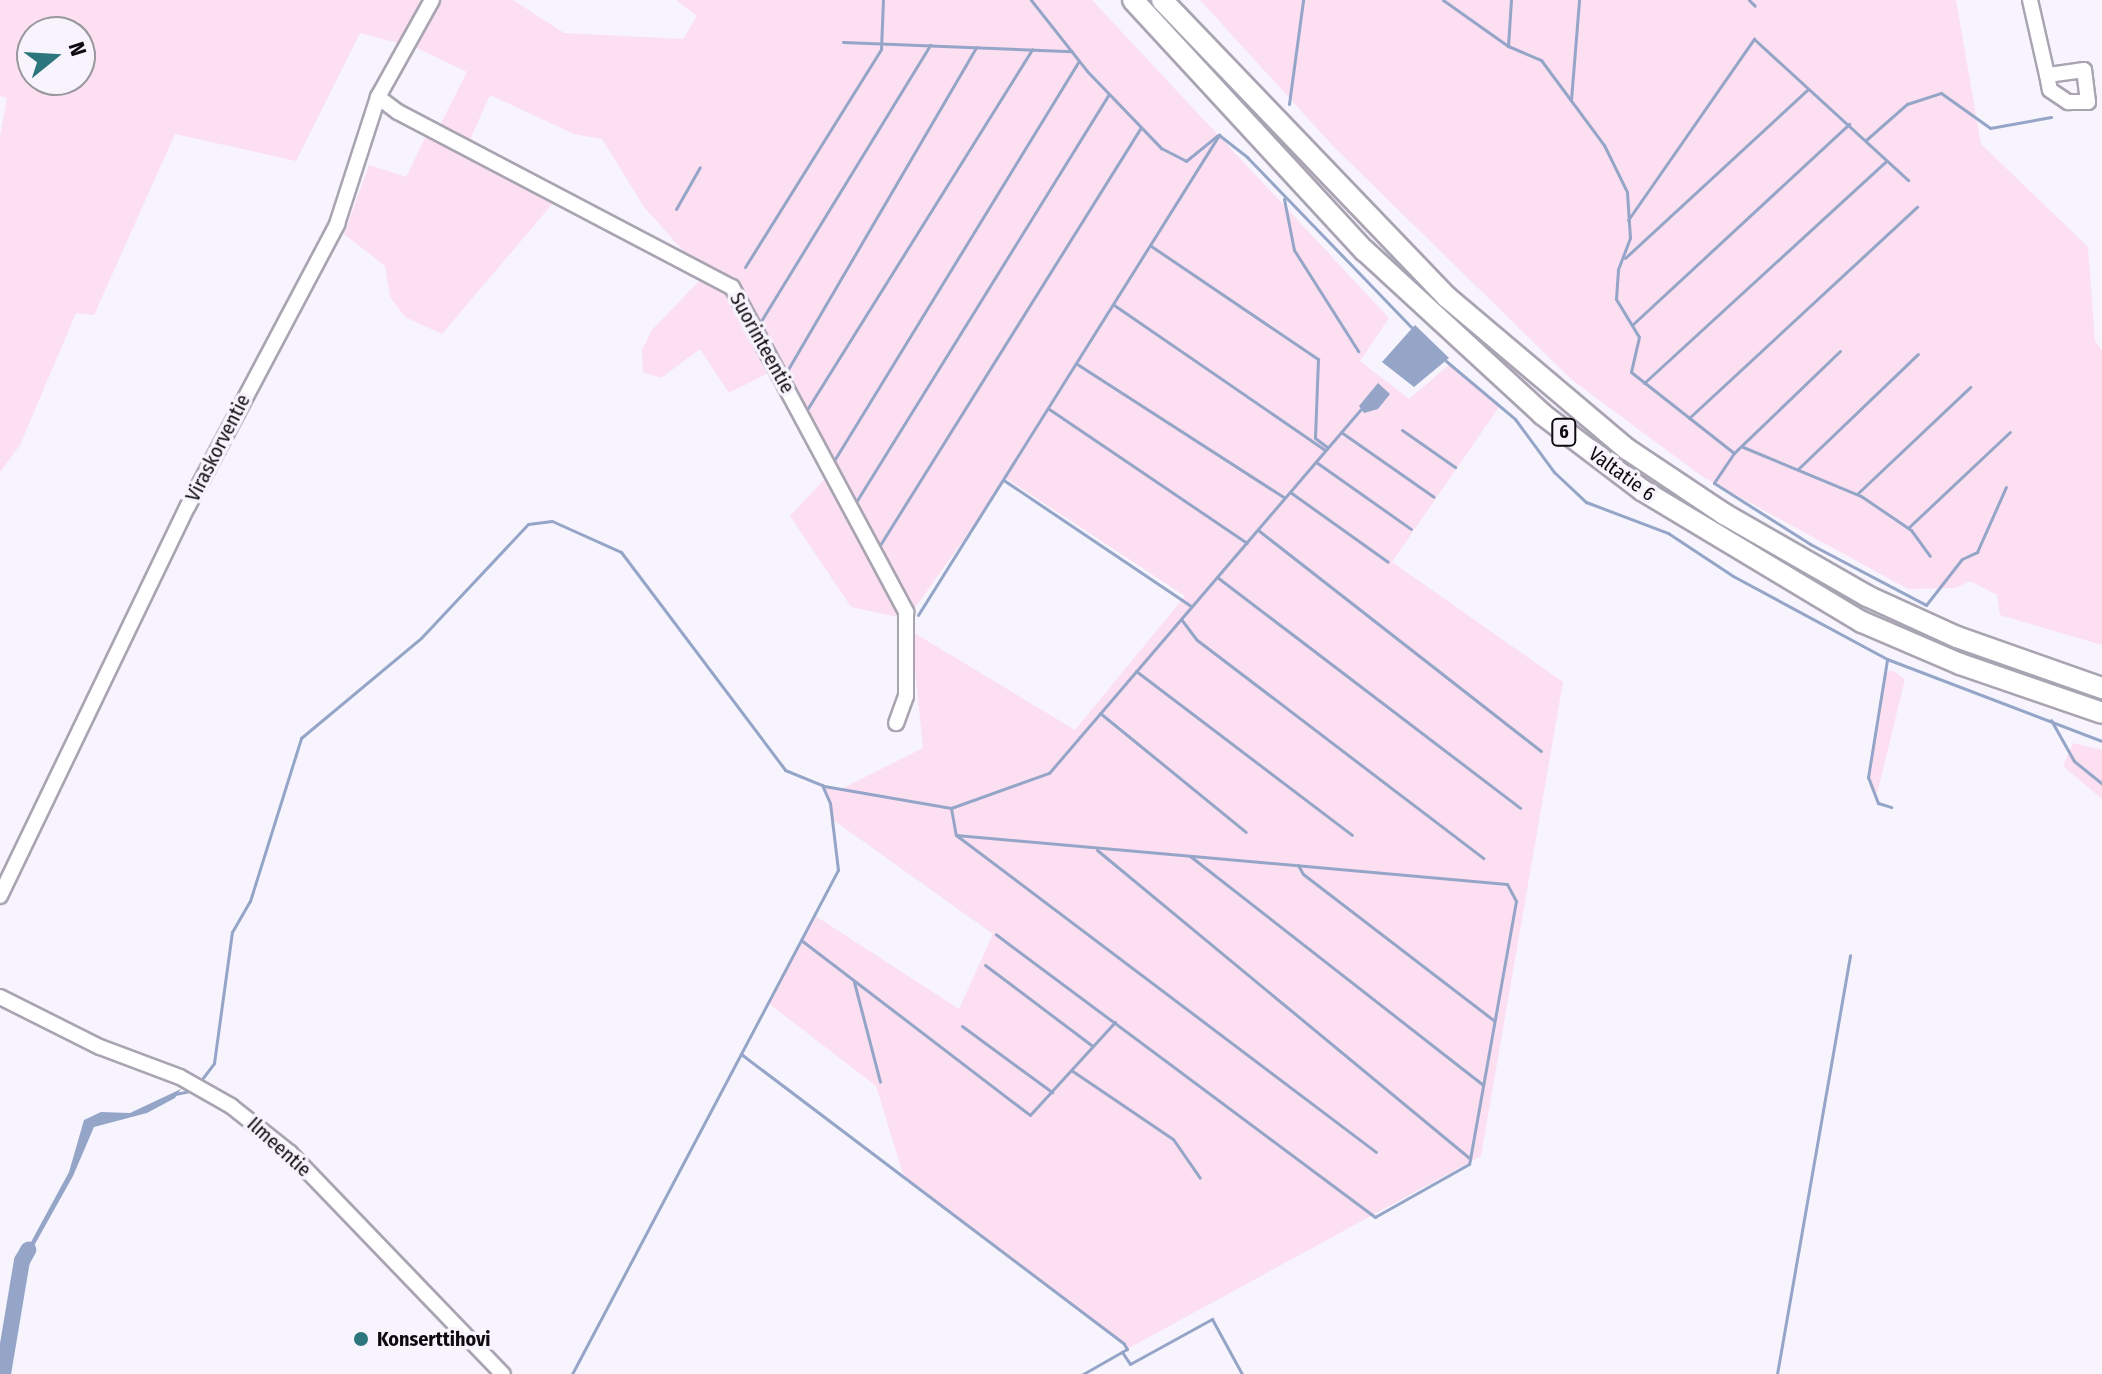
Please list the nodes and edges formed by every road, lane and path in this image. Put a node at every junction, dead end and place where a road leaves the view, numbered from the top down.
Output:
1 (432, 0) edge
2 (1133, 0) edge
3 (1162, 0) edge
4 (2030, 0) edge
5 (2047, 75) dead end
6 (378, 97) junction
7 (2102, 688) edge
8 (2102, 713) edge
9 (896, 723) dead end
10 (0, 896) edge
11 (0, 997) edge
12 (503, 1374) edge

1 - 6 street, Viraskorventie
2 - 8 highway, Valtatie 6 / 6
3 - 7 highway, Valtatie 6 / 6
4 - 5 street
6 - 9 street, Suorinteentie
6 - 10 street, Viraskorventie
11 - 12 street, Ilmeentie

